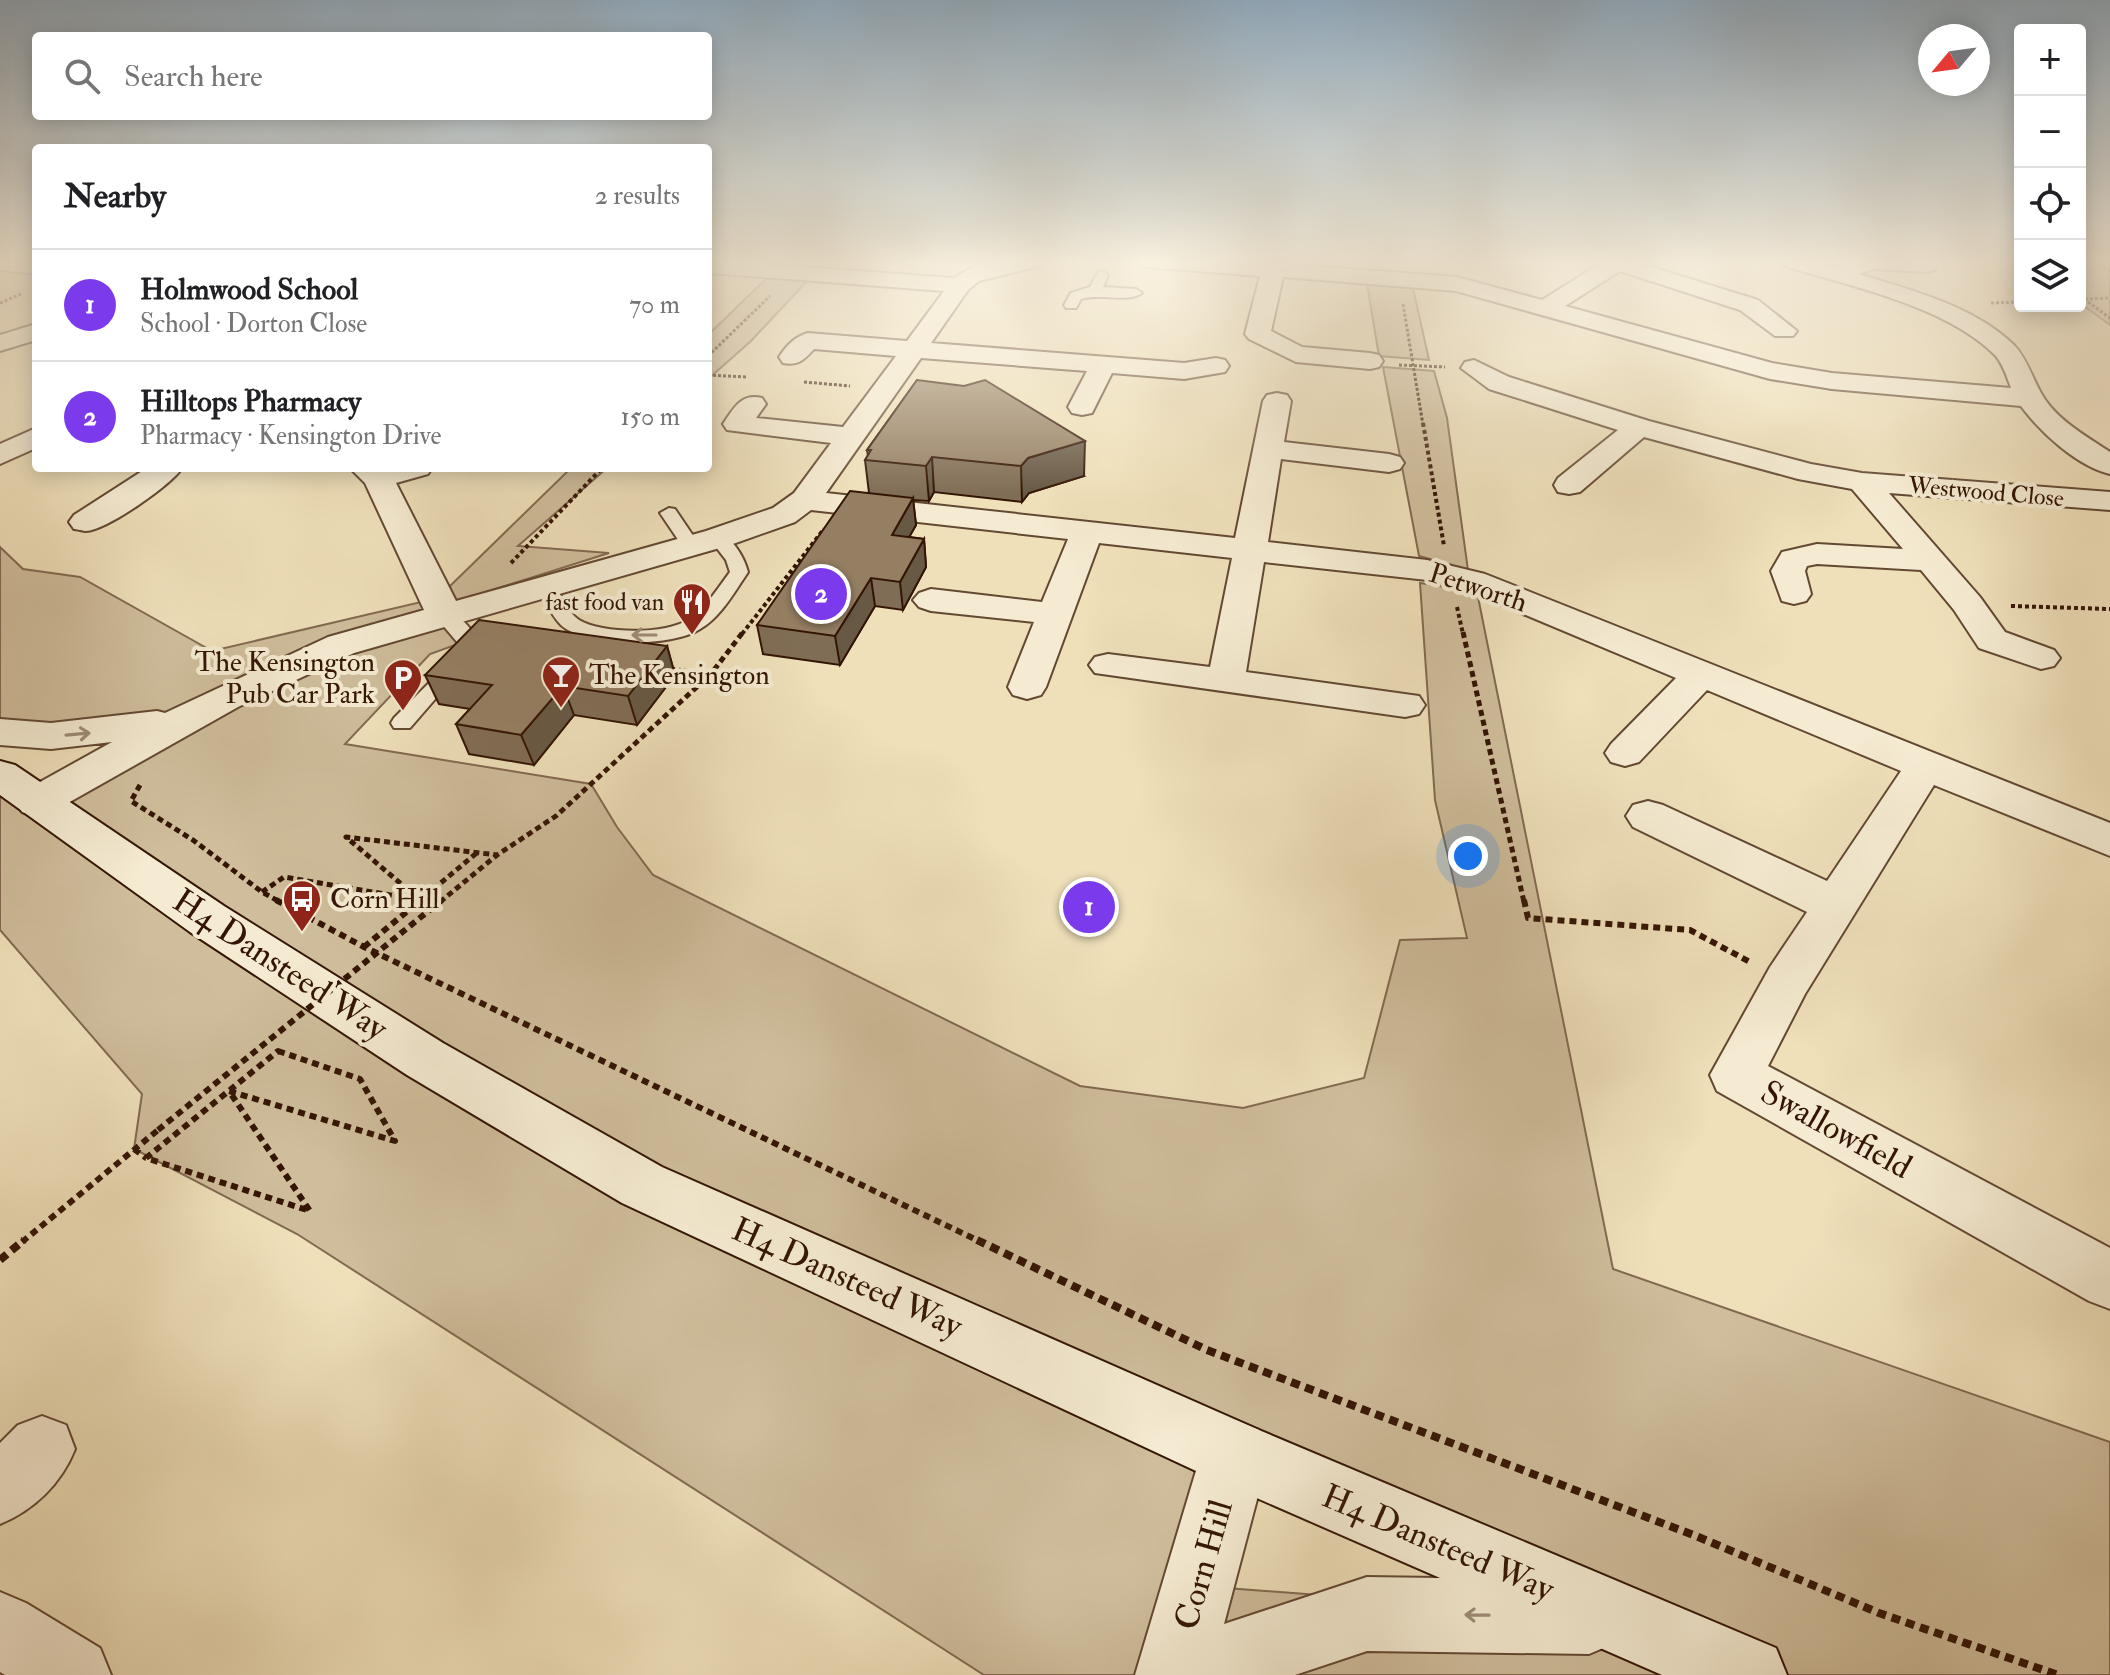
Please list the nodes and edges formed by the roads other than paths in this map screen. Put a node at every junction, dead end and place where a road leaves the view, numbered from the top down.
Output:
1 (920, 338) edge
2 (1266, 338) edge
3 (1653, 338) edge
4 (1988, 338) edge
5 (807, 341) dead end
6 (913, 348) junction
7 (1370, 361) road end
8 (1103, 365) junction
9 (1216, 366) dead end
10 (1474, 368) road end
11 (2030, 398) junction
12 (1277, 401) dead end
13 (1082, 407) dead end
14 (737, 423) dead end
15 (1639, 427) junction
16 (850, 437) junction
17 (32, 439) edge
18 (1270, 449) junction
19 (0, 455) edge
20 (1389, 463) dead end
21 (2110, 465) edge
22 (161, 472) edge
23 (372, 473) edge
24 (1862, 482) junction
25 (1569, 485) dead end
26 (805, 500) junction
27 (2110, 501) edge
28 (669, 513) dead end
29 (85, 522) dead end
30 (1087, 532) junction
31 (705, 542) junction
32 (1251, 551) junction
33 (1931, 561) junction
34 (547, 588) junction
35 (1794, 594) dead end
36 (931, 600) dead end
37 (1053, 614) junction
38 (445, 616) junction
39 (2041, 658) dead end
40 (1108, 665) dead end
41 (1701, 674) junction
42 (1226, 680) junction
43 (1027, 687) dead end
44 (1405, 705) dead end
45 (179, 720) junction
46 (402, 723) dead end
47 (0, 732) edge
48 (1625, 753) dead end
49 (1925, 766) junction
50 (10, 783) edge
51 (1648, 816) dead end
52 (2110, 840) edge
53 (1835, 905) junction
54 (2110, 1280) edge
55 (1235, 1454) junction
56 (1611, 1618) junction
57 (0, 1629) edge
58 (73, 1675) edge
59 (1173, 1675) edge
60 (1183, 1675) edge
61 (1749, 1675) edge

1 - 6 street
2 - 7 street
3 - 11 street
4 - 11 street
5 - 6 street
6 - 8 street
6 - 16 street
8 - 9 street
8 - 13 street
10 - 15 street, Westwood Close
11 - 21 street
12 - 18 street
14 - 16 street
15 - 24 street, Westwood Close
15 - 25 street
16 - 26 street
17 - 19 street
18 - 20 street
18 - 32 street
22 - 29 street
23 - 38 street
24 - 27 street, Westwood Close
24 - 33 street, Westwood Close
26 - 30 street, Petworth
26 - 31 street
28 - 31 lane
30 - 32 street, Petworth
30 - 37 street
31 - 34 street
31 -> 34 lane
32 - 41 street, Petworth
32 - 42 street
33 - 35 street
33 - 39 street, Westwood Close
34 - 38 street
36 - 37 street
37 - 43 street
38 - 45 street
38 - 46 lane
40 - 42 street
41 - 48 street
41 - 49 street, Petworth
42 - 44 street
47 -> 45 street
45 - 50 street
49 - 52 street, Petworth
49 - 53 street, Swallowfield
50 - 55 street, H4 Dansteed Way
51 - 53 street
53 - 54 street, Swallowfield
55 - 56 street, H4 Dansteed Way
55 - 59 street, Corn Hill
56 -> 60 street, Corn Hill
56 - 61 street, H4 Dansteed Way
57 - 58 street

